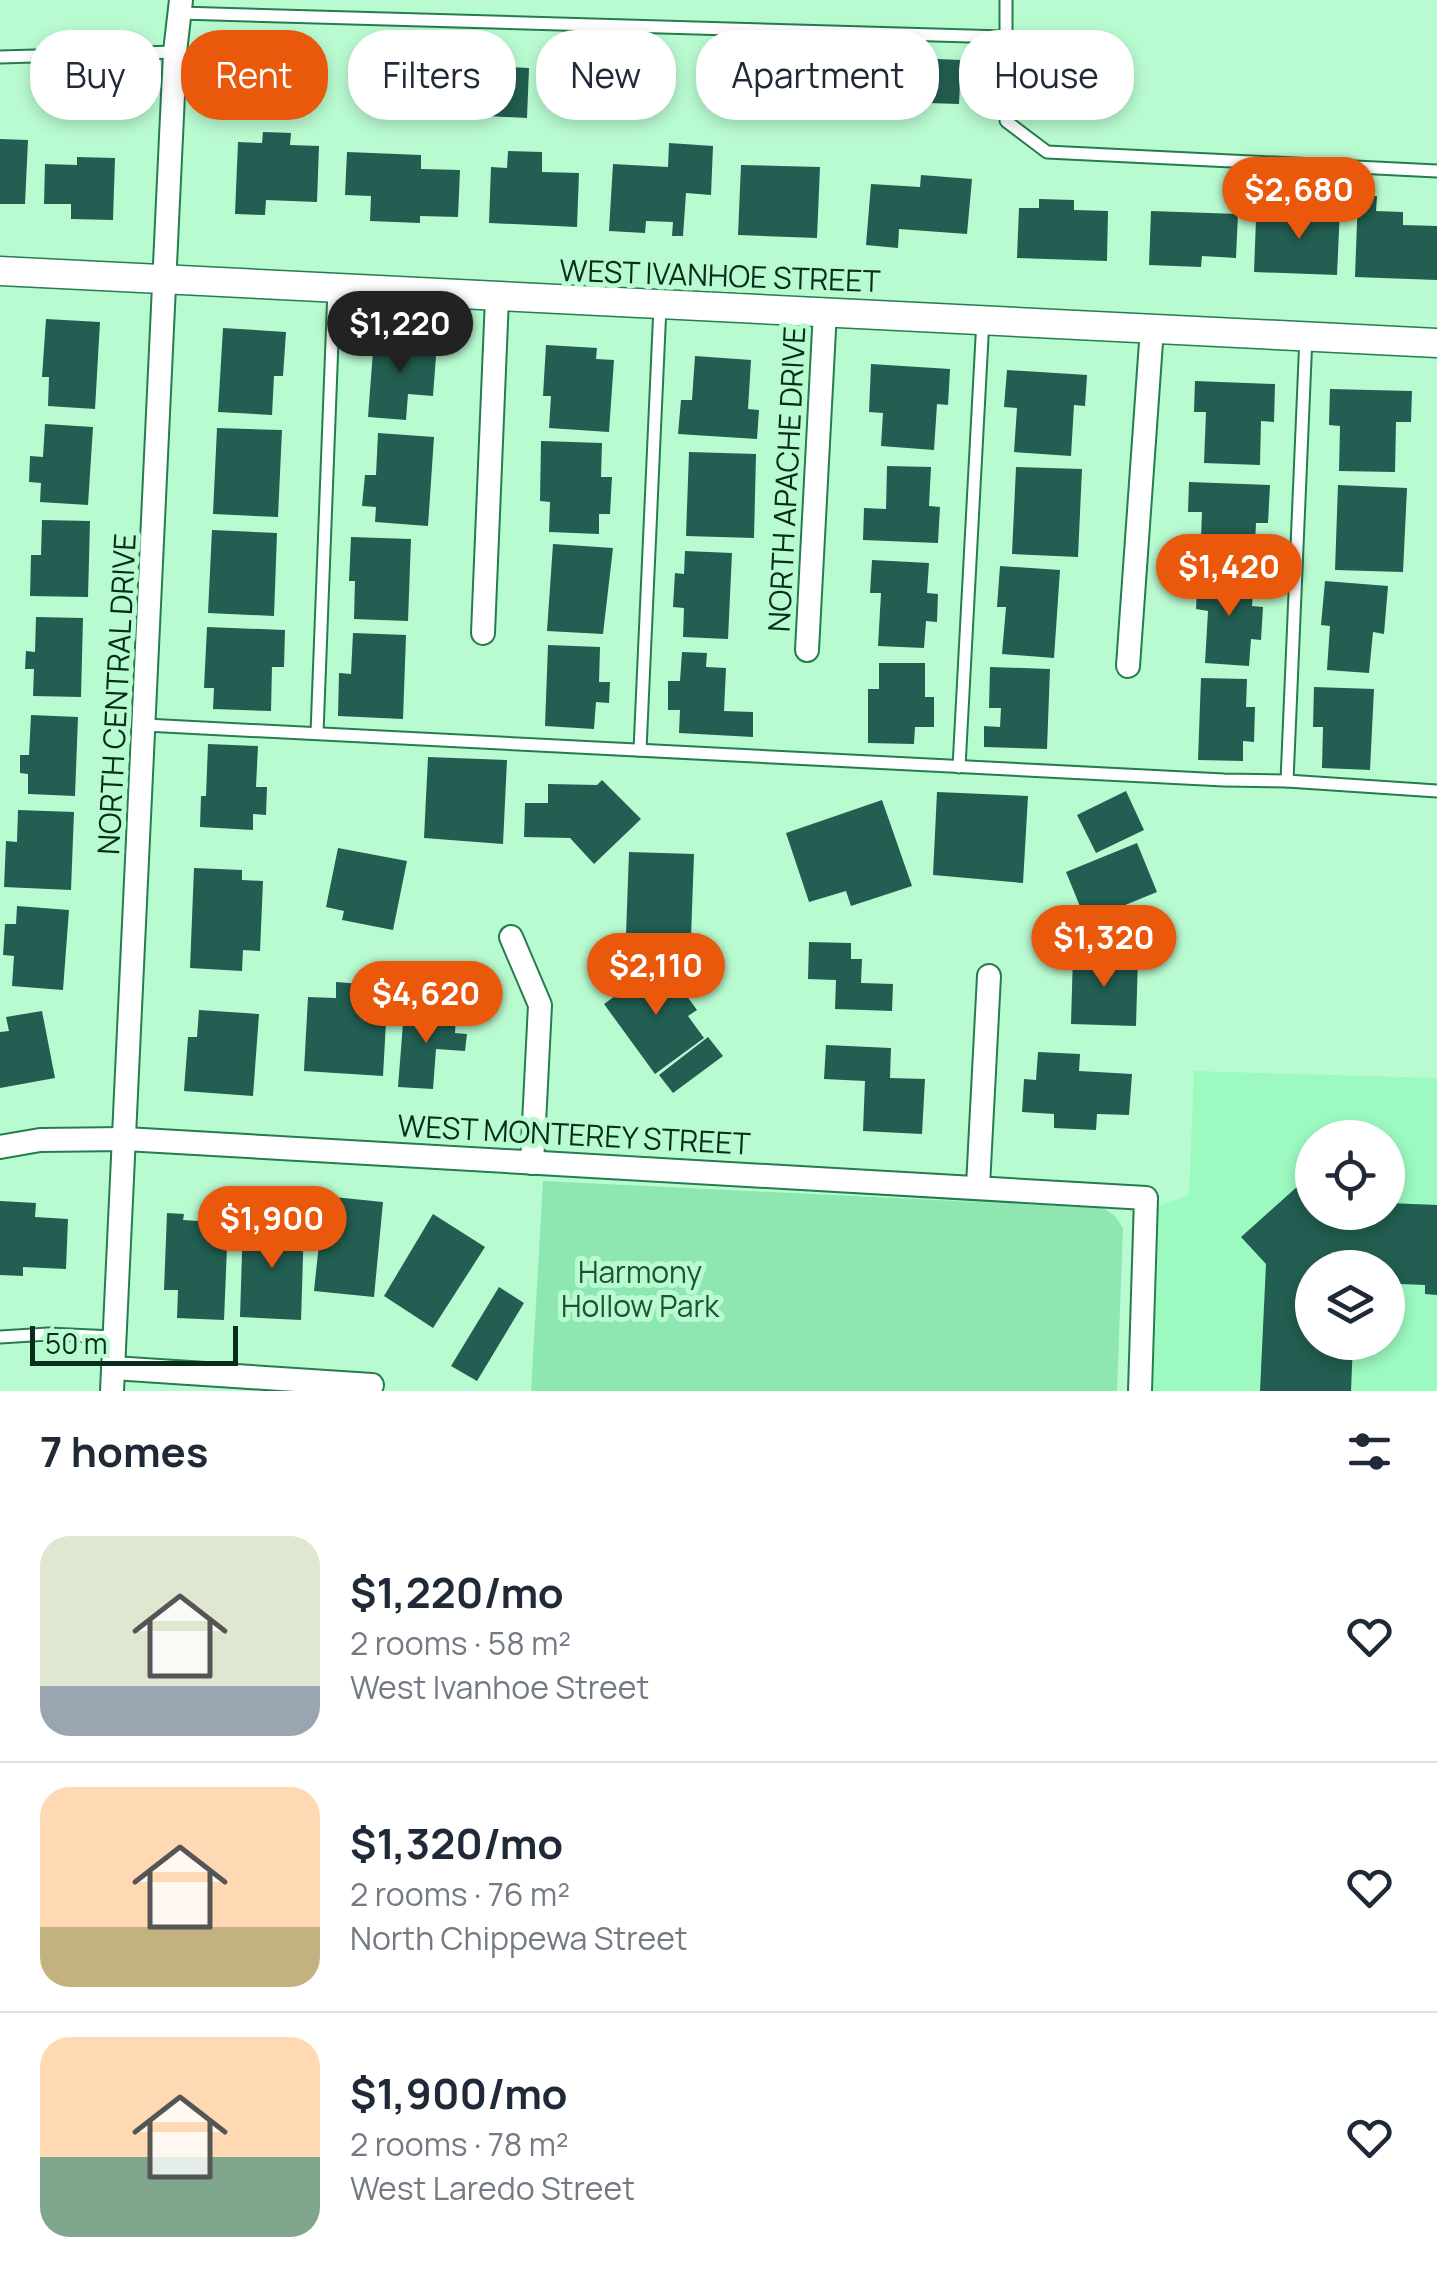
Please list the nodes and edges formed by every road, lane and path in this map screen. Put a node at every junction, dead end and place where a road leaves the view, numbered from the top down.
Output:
1 (1006, 0) edge
2 (181, 6) edge
3 (1004, 30) edge
4 (959, 35) edge
5 (175, 52) junction
6 (0, 57) edge
7 (1006, 120) edge
8 (1437, 171) edge
9 (0, 271) edge
10 (165, 280) junction
11 (334, 288) junction
12 (497, 298) junction
13 (660, 306) junction
14 (825, 311) junction
15 (982, 319) junction
16 (1152, 328) junction
17 (1306, 336) junction
18 (1437, 343) edge
19 (483, 633) dead end
20 (808, 650) dead end
21 (1128, 666) dead end
22 (146, 725) junction
23 (317, 733) junction
24 (640, 750) junction
25 (959, 768) junction
26 (1288, 780) junction
27 (1437, 791) edge
28 (511, 938) dead end
29 (989, 976) dead end
30 (124, 1138) junction
31 (0, 1147) edge
32 (532, 1163) junction
33 (978, 1186) junction
34 (0, 1337) edge
35 (114, 1338) junction
36 (112, 1380) edge
37 (372, 1385) dead end
38 (1140, 1391) edge

1 - 3 lane
2 - 4 lane
2 - 5 street, NORTH CENTRAL DRIVE
5 - 6 lane
5 - 10 street, NORTH CENTRAL DRIVE
7 - 8 lane
9 - 10 street, WEST IVANHOE STREET
10 - 11 street, WEST IVANHOE STREET
10 - 22 street, NORTH CENTRAL DRIVE
11 - 12 street, WEST IVANHOE STREET
11 - 23 lane
12 - 13 street, WEST IVANHOE STREET
12 - 19 street
13 - 14 street, WEST IVANHOE STREET
13 - 24 lane
14 - 15 street, WEST IVANHOE STREET
14 - 20 street, NORTH APACHE DRIVE
15 - 16 street, WEST IVANHOE STREET
15 - 25 lane
16 - 17 street, WEST IVANHOE STREET
16 - 21 street
17 - 18 street, WEST IVANHOE STREET
17 - 26 lane
22 - 23 lane
22 - 30 street, NORTH CENTRAL DRIVE
23 - 24 lane
24 - 25 lane
25 - 26 lane
26 - 27 lane
28 - 32 street
29 - 33 street
30 - 31 street, WEST MONTEREY STREET
30 - 32 street, WEST MONTEREY STREET
30 - 35 street, NORTH CENTRAL DRIVE
32 - 33 street, WEST MONTEREY STREET
33 - 38 street, WEST MONTEREY STREET
34 - 35 lane
35 - 36 street, NORTH CENTRAL DRIVE
36 - 37 street

